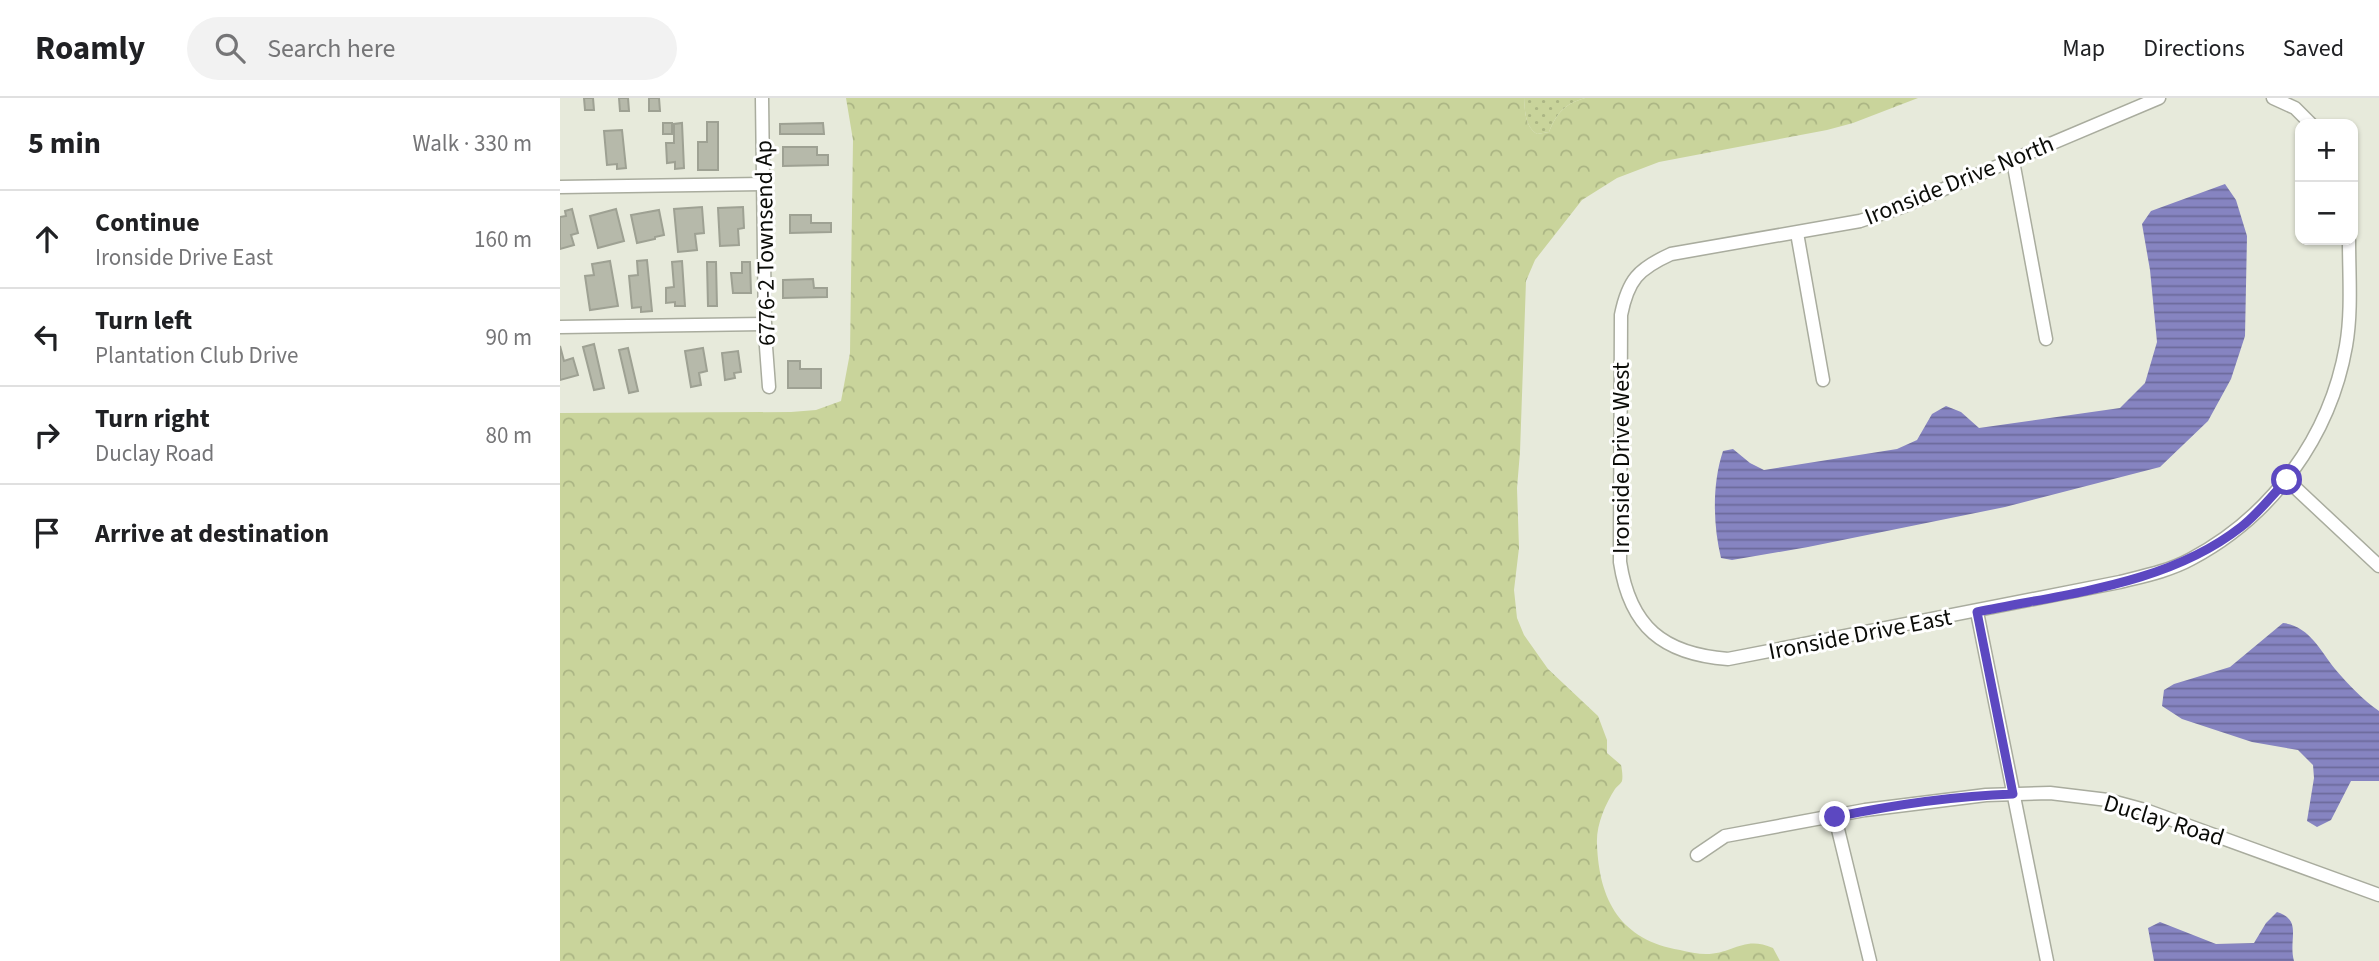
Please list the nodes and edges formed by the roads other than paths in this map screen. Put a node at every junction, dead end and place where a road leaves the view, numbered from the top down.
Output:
1 (762, 98) edge
2 (2159, 98) edge
3 (2273, 98) edge
4 (2306, 119) edge
5 (2013, 160) junction
6 (763, 184) junction
7 (560, 187) edge
8 (1797, 233) junction
9 (2349, 245) edge
10 (1635, 276) joint
11 (765, 324) junction
12 (560, 327) edge
13 (2046, 339) dead end
14 (1824, 380) dead end
15 (769, 387) dead end
16 (2287, 480) junction
17 (2379, 566) edge
18 (1977, 612) junction
19 (1654, 633) joint
20 (2013, 794) junction
21 (1835, 817) junction
22 (1697, 855) dead end
23 (2379, 895) edge
24 (1870, 961) edge
25 (2047, 961) edge

1 - 6 street, 6776-2 Townsend Ap
2 - 5 street, Ironside Drive North
3 - 4 street
5 - 8 street, Ironside Drive North
5 - 13 street
6 - 7 street
6 - 11 street, 6776-2 Townsend Ap
8 - 10 street, Ironside Drive North
8 - 14 street
9 - 16 street, Ironside Drive East
10 - 19 street, Ironside Drive West
11 - 12 street
11 - 15 street, 6776-2 Townsend Ap
16 - 17 street
16 - 18 street, Ironside Drive East
18 - 19 street, Ironside Drive East
18 - 20 street
20 - 21 street, Duclay Road
20 - 23 street, Duclay Road
20 - 25 street
21 - 22 street, Duclay Road
21 - 24 street

